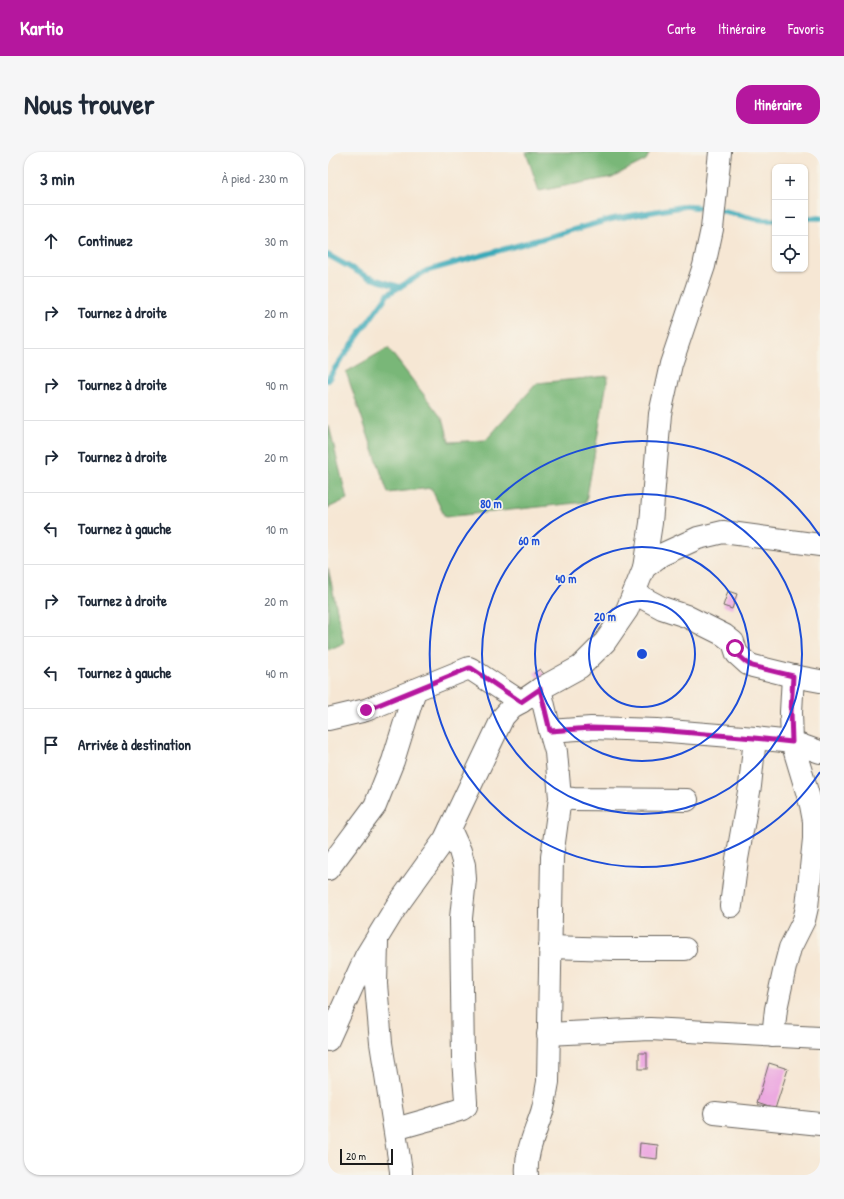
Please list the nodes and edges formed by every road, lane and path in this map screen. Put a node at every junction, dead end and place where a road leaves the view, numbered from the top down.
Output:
1 (720, 152) edge
2 (820, 545) edge
3 (644, 568) junction
4 (634, 593) junction
5 (793, 676) junction
6 (820, 681) edge
7 (540, 689) junction
8 (415, 690) junction
9 (521, 702) junction
10 (328, 719) edge
11 (550, 731) junction
12 (754, 738) junction
13 (792, 742) junction
14 (820, 752) edge
15 (560, 798) junction
16 (687, 800) dead end
17 (450, 829) junction
18 (328, 869) edge
19 (731, 906) dead end
20 (377, 938) junction
21 (550, 947) junction
22 (684, 949) dead end
23 (548, 1034) junction
24 (774, 1036) junction
25 (820, 1038) edge
26 (328, 1040) edge
27 (715, 1113) dead end
28 (820, 1124) edge
29 (395, 1129) junction
30 (401, 1175) edge
31 (527, 1175) edge

1 - 3 street
2 - 3 street
3 - 4 street
4 - 5 street
4 - 7 street
5 - 6 street
5 - 13 street
7 - 9 street
7 - 11 street
8 - 9 street
8 - 10 street
8 - 18 street
9 - 17 street
11 - 12 street
11 - 15 street
12 - 13 street
12 - 19 street
13 - 14 street
13 - 24 street
15 - 16 street
15 - 21 street
17 - 20 street
17 - 29 street
20 - 26 street
20 - 29 street
21 - 22 street
21 - 23 street
23 - 24 street
23 - 31 street
24 - 25 street
27 - 28 street
29 - 30 street

